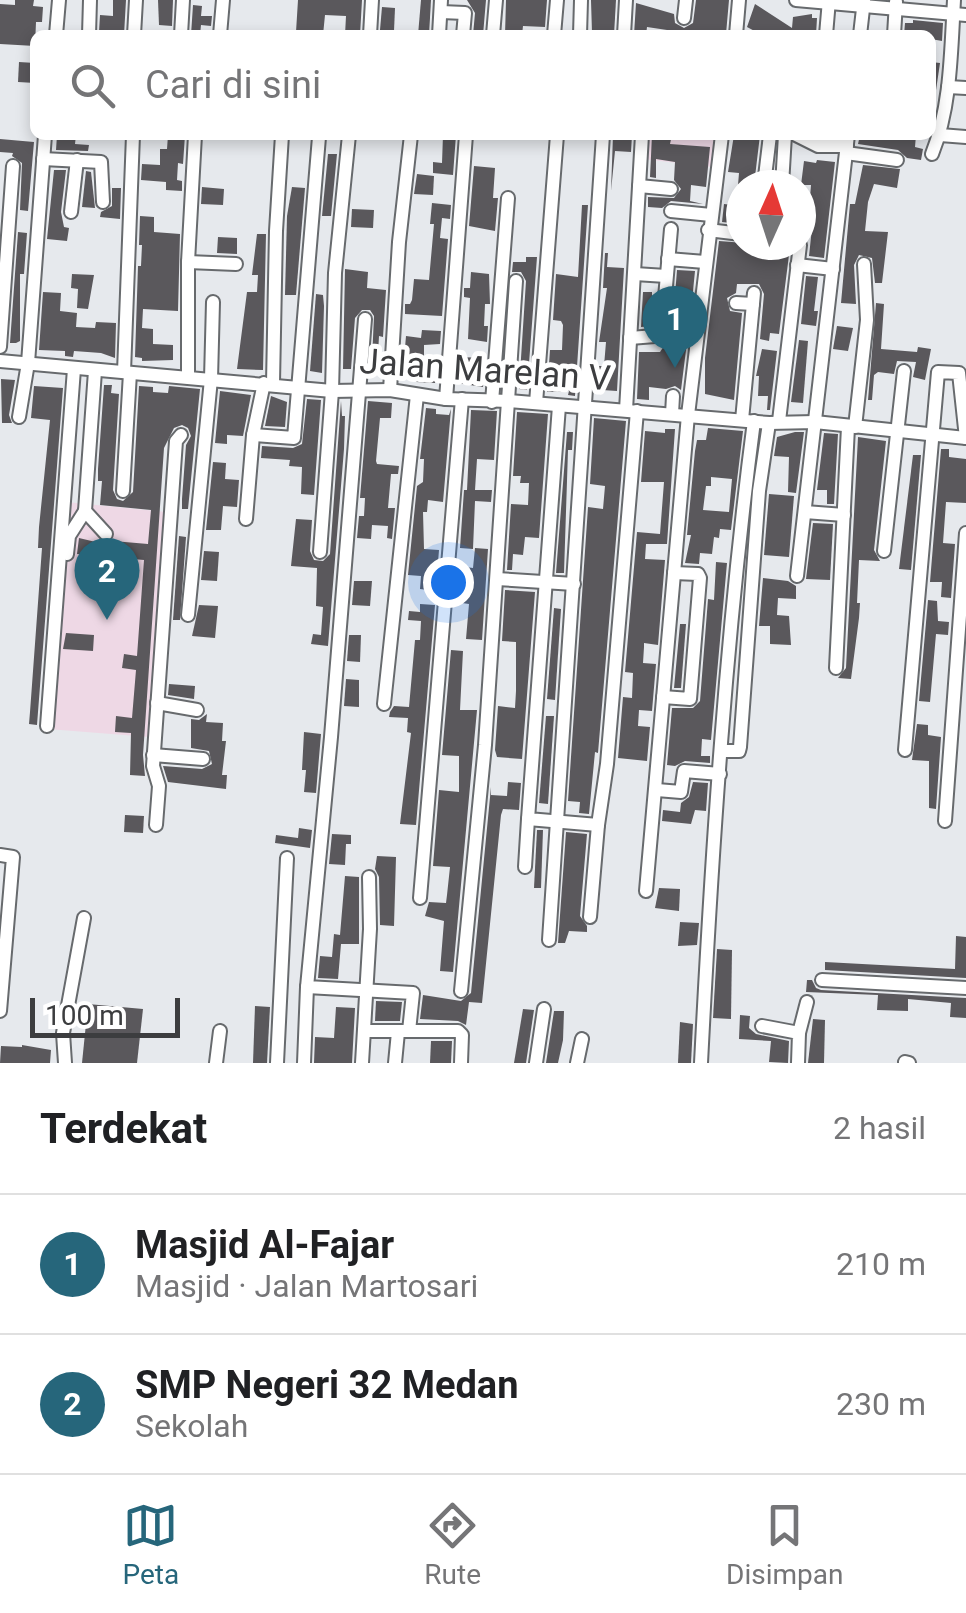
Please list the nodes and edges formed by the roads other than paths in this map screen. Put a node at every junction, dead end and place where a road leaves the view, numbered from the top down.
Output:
1 (59, 0) edge
2 (90, 0) edge
3 (136, 0) edge
4 (183, 0) edge
5 (223, 0) edge
6 (372, 0) edge
7 (496, 0) edge
8 (557, 0) edge
9 (581, 0) edge
10 (626, 0) edge
11 (686, 0) edge
12 (738, 0) edge
13 (796, 0) edge
14 (829, 1) edge
15 (864, 3) edge
16 (896, 4) edge
17 (441, 6) edge
18 (958, 9) edge
19 (684, 18) dead end
20 (56, 30) edge
21 (88, 30) edge
22 (134, 30) edge
23 (180, 30) edge
24 (220, 30) edge
25 (370, 30) edge
26 (463, 30) edge
27 (493, 30) edge
28 (554, 30) edge
29 (580, 30) edge
30 (624, 30) edge
31 (736, 30) edge
32 (826, 30) edge
33 (861, 30) edge
34 (894, 30) edge
35 (948, 87) junction
36 (966, 88) edge
37 (940, 135) junction
38 (966, 137) edge
39 (45, 140) edge
40 (134, 140) edge
41 (195, 140) edge
42 (282, 140) edge
43 (319, 140) edge
44 (349, 140) edge
45 (409, 140) edge
46 (466, 140) edge
47 (557, 140) edge
48 (603, 140) edge
49 (642, 140) edge
50 (719, 140) edge
51 (769, 140) edge
52 (785, 140) edge
53 (806, 140) edge
54 (847, 145) edge
55 (932, 154) dead end
56 (43, 158) junction
57 (77, 160) junction
58 (897, 160) dead end
59 (13, 166) dead end
60 (766, 170) edge
61 (783, 170) edge
62 (639, 186) junction
63 (672, 189) dead end
64 (508, 198) dead end
65 (103, 202) dead end
66 (71, 212) dead end
67 (672, 212) dead end
68 (710, 222) junction
69 (726, 228) edge
70 (671, 230) dead end
71 (668, 259) junction
72 (798, 260) edge
73 (188, 262) junction
74 (705, 262) junction
75 (236, 264) dead end
76 (864, 264) dead end
77 (797, 265) junction
78 (833, 269) junction
79 (634, 274) junction
80 (666, 276) junction
81 (516, 281) dead end
82 (213, 302) dead end
83 (736, 303) dead end
84 (365, 319) dead end
85 (630, 338) junction
86 (0, 347) edge
87 (0, 361) edge
88 (28, 363) junction
89 (74, 369) junction
90 (95, 370) junction
91 (904, 371) dead end
92 (127, 372) junction
93 (188, 378) junction
94 (211, 379) junction
95 (268, 383) junction
96 (299, 387) junction
97 (332, 390) junction
98 (357, 390) junction
99 (390, 390) junction
100 (417, 395) junction
101 (673, 396) dead end
102 (446, 399) junction
103 (462, 399) junction
104 (510, 400) junction
105 (492, 402) junction
106 (536, 403) junction
107 (559, 406) junction
108 (586, 409) junction
109 (632, 411) junction
110 (672, 414) junction
111 (688, 415) junction
112 (19, 418) dead end
113 (748, 421) junction
114 (774, 422) junction
115 (815, 422) junction
116 (851, 427) junction
117 (898, 432) junction
118 (181, 434) dead end
119 (253, 435) junction
120 (932, 435) junction
121 (966, 438) edge
122 (123, 491) dead end
123 (85, 512) junction
124 (805, 512) junction
125 (844, 515) junction
126 (246, 519) dead end
127 (966, 533) edge
128 (106, 534) dead end
129 (884, 551) dead end
130 (320, 552) dead end
131 (67, 564) dead end
132 (674, 573) junction
133 (797, 576) dead end
134 (497, 579) junction
135 (546, 581) junction
136 (574, 584) junction
137 (188, 616) dead end
138 (836, 668) dead end
139 (663, 697) junction
140 (157, 703) junction
141 (384, 704) dead end
142 (197, 710) dead end
143 (47, 726) dead end
144 (904, 750) dead end
145 (722, 751) junction
146 (153, 755) junction
147 (203, 759) dead end
148 (720, 774) junction
149 (658, 790) junction
150 (528, 819) junction
151 (557, 821) junction
152 (945, 822) dead end
153 (156, 825) dead end
154 (598, 825) junction
155 (0, 854) edge
156 (287, 858) dead end
157 (525, 867) dead end
158 (6, 873) edge
159 (369, 877) dead end
160 (5, 888) edge
161 (646, 891) dead end
162 (420, 898) dead end
163 (590, 917) dead end
164 (84, 918) dead end
165 (4, 923) edge
166 (549, 940) dead end
167 (2, 955) edge
168 (822, 980) dead end
169 (308, 987) junction
170 (966, 988) edge
171 (367, 989) junction
172 (460, 992) dead end
173 (807, 1002) dead end
174 (544, 1008) dead end
175 (0, 1010) edge
176 (762, 1026) dead end
177 (364, 1030) junction
178 (220, 1032) dead end
179 (403, 1032) junction
180 (799, 1033) junction
181 (582, 1039) dead end
182 (65, 1063) edge
183 (216, 1063) edge
184 (277, 1063) edge
185 (304, 1063) edge
186 (362, 1063) edge
187 (395, 1063) edge
188 (460, 1063) edge
189 (536, 1063) edge
190 (577, 1063) edge
191 (701, 1063) edge
192 (798, 1063) edge

1 - 20 street
2 - 21 street
3 - 22 street
4 - 23 street
5 - 24 street
6 - 25 street
7 - 27 street
8 - 28 street
9 - 29 street
10 - 30 street
11 - 19 street
12 - 31 street
13 - 14 street
14 - 15 street
14 - 32 street
15 - 16 street
15 - 33 street
16 - 18 street
16 - 34 street
17 - 26 street
18 - 35 street
35 - 36 street
35 - 37 street
37 - 38 street
37 - 55 street
39 - 56 street
40 - 92 street
41 - 73 street
42 - 95 street
43 - 96 street
44 - 97 street
45 - 99 street
46 - 102 street
47 - 106 street
48 - 108 street
49 - 62 street
50 - 68 street
51 - 60 street
52 - 61 street
53 - 54 street
54 - 58 street
54 - 78 street
56 - 57 street
56 - 88 street
57 - 65 street
57 - 66 street
59 - 86 street
62 - 63 street
62 - 79 street
64 - 105 street
67 - 68 street
68 - 69 street
68 - 74 street
70 - 71 street
71 - 74 street
71 - 80 street
72 - 77 street
73 - 75 street
73 - 93 street
74 - 111 street
76 - 116 street
77 - 78 street
77 - 114 street
78 - 115 street
79 - 80 street
79 - 85 street
80 - 85 street
81 - 104 street
82 - 94 street
83 - 113 street
84 - 98 street
85 - 109 street
87 - 88 street, Jalan Marelan V
88 - 89 street, Jalan Marelan V
88 - 112 street
89 - 90 street, Jalan Marelan V
89 - 143 street
90 - 92 street, Jalan Marelan V
90 - 123 street
91 - 117 street
92 - 93 street, Jalan Marelan V
92 - 122 street
93 - 94 street, Jalan Marelan V
94 - 95 street, Jalan Marelan V
94 - 137 street
95 - 96 street, Jalan Marelan V
95 - 119 street
96 - 97 street, Jalan Marelan V
96 - 119 street
97 - 98 street, Jalan Marelan V
97 - 130 street
98 - 99 street, Jalan Marelan V
98 - 169 street
99 - 100 street, Jalan Marelan V
100 - 102 street, Jalan Marelan V
100 - 141 street
101 - 110 street
102 - 103 street, Jalan Marelan V
103 - 105 street, Jalan Marelan V
103 - 162 street
104 - 105 street, Jalan Marelan V
104 - 106 street, Jalan Marelan V
104 - 134 street
106 - 107 street, Jalan Marelan V
107 - 108 street, Jalan Marelan V
107 - 135 street
108 - 109 street, Jalan Marelan V
108 - 136 street
109 - 110 street, Jalan Marelan V
109 - 154 street
110 - 111 street, Jalan Marelan V
111 - 113 street, Jalan Marelan V
111 - 132 street
113 - 114 street, Jalan Marelan V
113 - 145 street
114 - 115 street, Jalan Marelan V
114 - 145 street
115 - 116 street, Jalan Marelan V
115 - 124 street
116 - 117 street, Jalan Marelan V
116 - 125 street
117 - 120 street, Jalan Marelan V
117 - 129 street
118 - 140 street
119 - 126 street
120 - 121 street, Jalan Marelan V
120 - 121 street
120 - 144 street
123 - 128 street
123 - 131 street
124 - 125 street
124 - 133 street
125 - 138 street
127 - 152 street
132 - 139 street
132 - 139 street
134 - 135 street
134 - 172 street
135 - 136 street
135 - 150 street
136 - 151 street
139 - 149 street
140 - 142 street
140 - 146 street
145 - 148 street
146 - 147 street
146 - 153 street
148 - 149 street
148 - 191 street
149 - 161 street
150 - 151 street
150 - 157 street
151 - 154 street
151 - 166 street
154 - 163 street
155 - 158 street
156 - 184 street
158 - 160 street
159 - 171 street
160 - 165 street
164 - 182 street
165 - 167 street
167 - 175 street
168 - 170 street
169 - 171 street
169 - 185 street
171 - 177 street
171 - 179 street
173 - 180 street
174 - 189 street
176 - 180 street
177 - 179 street
177 - 186 street
178 - 183 street
179 - 187 street
179 - 188 street
180 - 192 street
181 - 190 street

